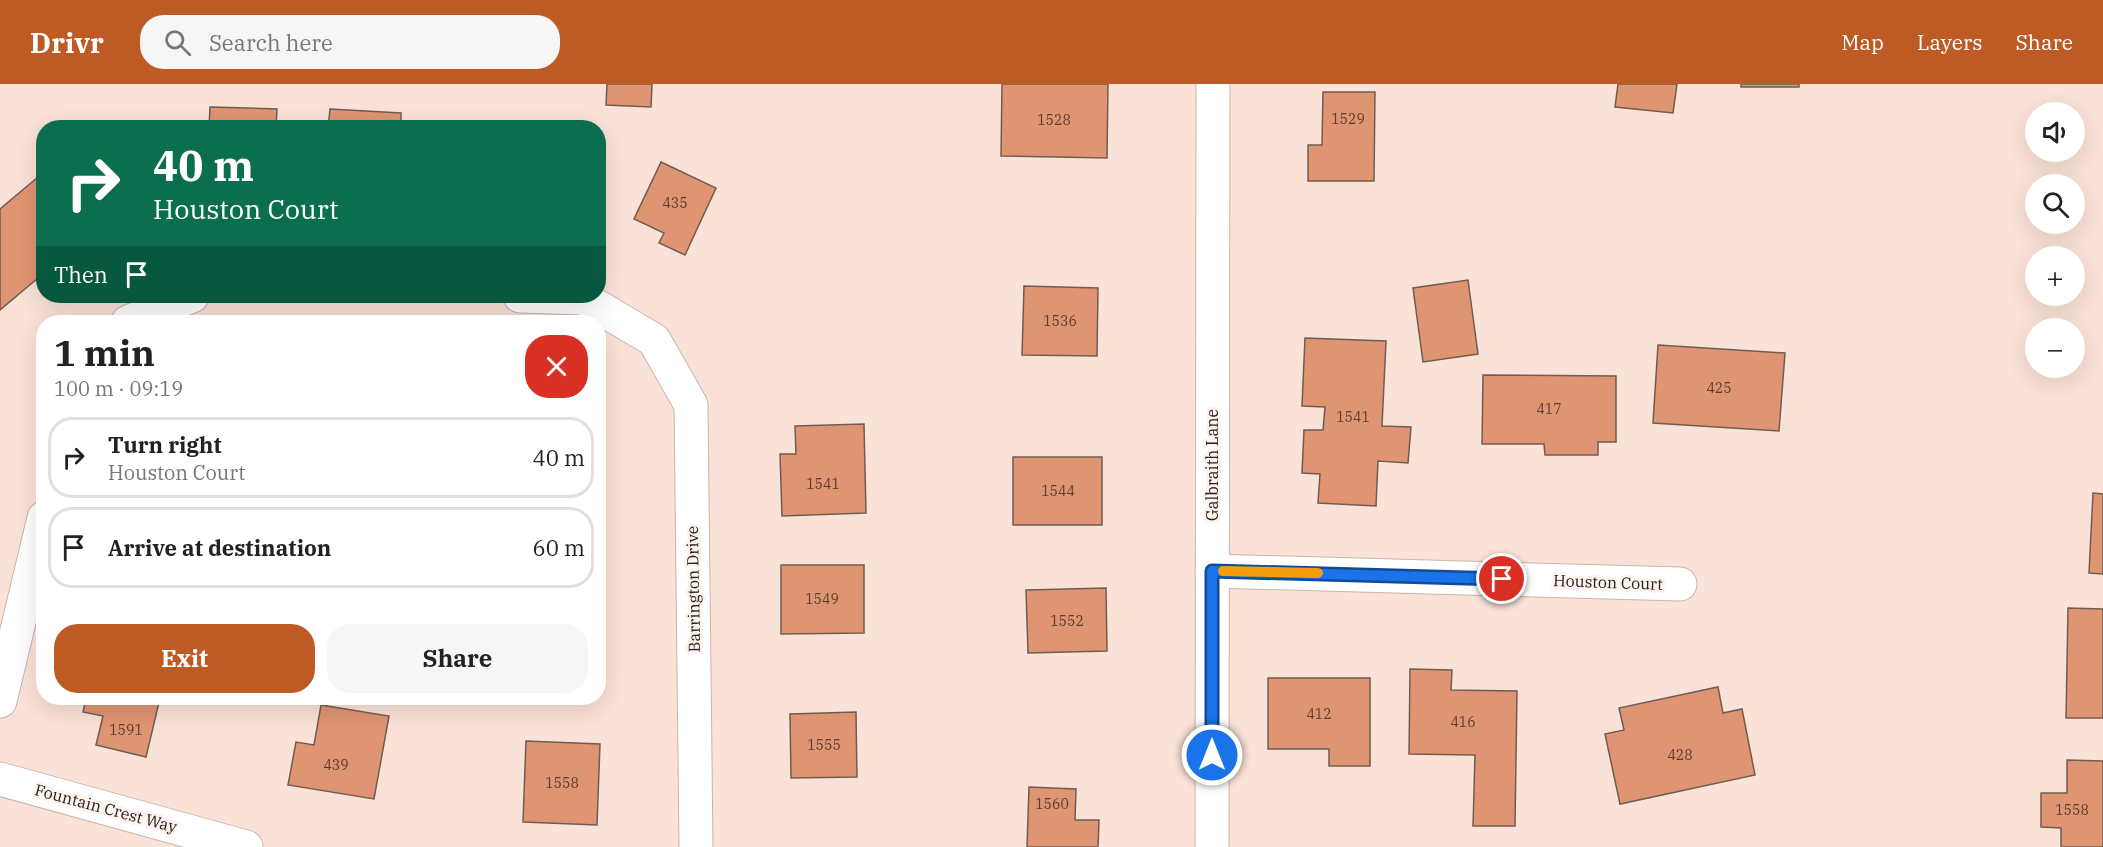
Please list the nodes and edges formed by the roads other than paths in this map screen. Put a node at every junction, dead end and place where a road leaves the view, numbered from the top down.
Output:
1 (1213, 84) edge
2 (175, 303) edge
3 (591, 303) edge
4 (146, 315) edge
5 (36, 551) edge
6 (1212, 571) junction
7 (1680, 584) dead end
8 (0, 701) edge
9 (0, 779) edge
10 (246, 847) edge
11 (696, 847) edge
12 (1212, 847) edge

1 - 6 street, Galbraith Lane
2 - 4 street
3 - 11 street, Barrington Drive
5 - 8 street
6 - 7 street, Houston Court
6 - 12 street, Galbraith Lane
9 - 10 street, Fountain Crest Way

